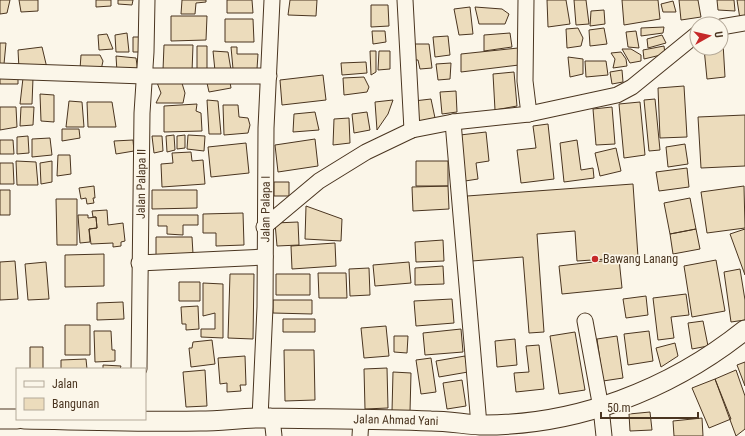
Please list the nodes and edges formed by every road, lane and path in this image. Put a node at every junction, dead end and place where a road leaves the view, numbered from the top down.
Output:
1 (147, 0) edge
2 (272, 0) edge
3 (405, 0) edge
4 (526, 0) edge
5 (745, 23) edge
6 (729, 26) edge
7 (689, 41) edge
8 (0, 71) edge
9 (144, 76) junction
10 (269, 76) junction
11 (529, 114) junction
12 (453, 122) junction
13 (412, 130) junction
14 (264, 226) junction
15 (264, 257) junction
16 (139, 263) junction
17 (585, 321) dead end
18 (745, 330) edge
19 (139, 368) edge
20 (601, 408) junction
21 (0, 418) edge
22 (16, 419) edge
23 (141, 420) edge
24 (268, 424) edge
25 (479, 425) junction
26 (360, 428) edge
27 (604, 436) edge

1 - 9 street, Jalan Palapa II
2 - 10 street, Jalan Palapa I
3 - 13 street
4 - 11 street
5 - 6 street
7 - 11 street
8 - 9 street
9 - 10 street
9 - 16 street, Jalan Palapa II
10 - 14 street, Jalan Palapa I
11 - 12 street
12 - 13 street
12 - 25 street
13 - 14 street
14 - 15 street, Jalan Palapa I
15 - 16 street
15 - 24 street, Jalan Palapa I
16 - 19 street, Jalan Palapa II
17 - 20 street
18 - 20 main road, Jalan Ahmad Yani
20 - 25 main road, Jalan Ahmad Yani
20 - 27 street
21 - 22 main road
23 - 24 main road, Jalan Ahmad Yani
24 - 26 main road, Jalan Ahmad Yani
25 - 26 main road, Jalan Ahmad Yani

